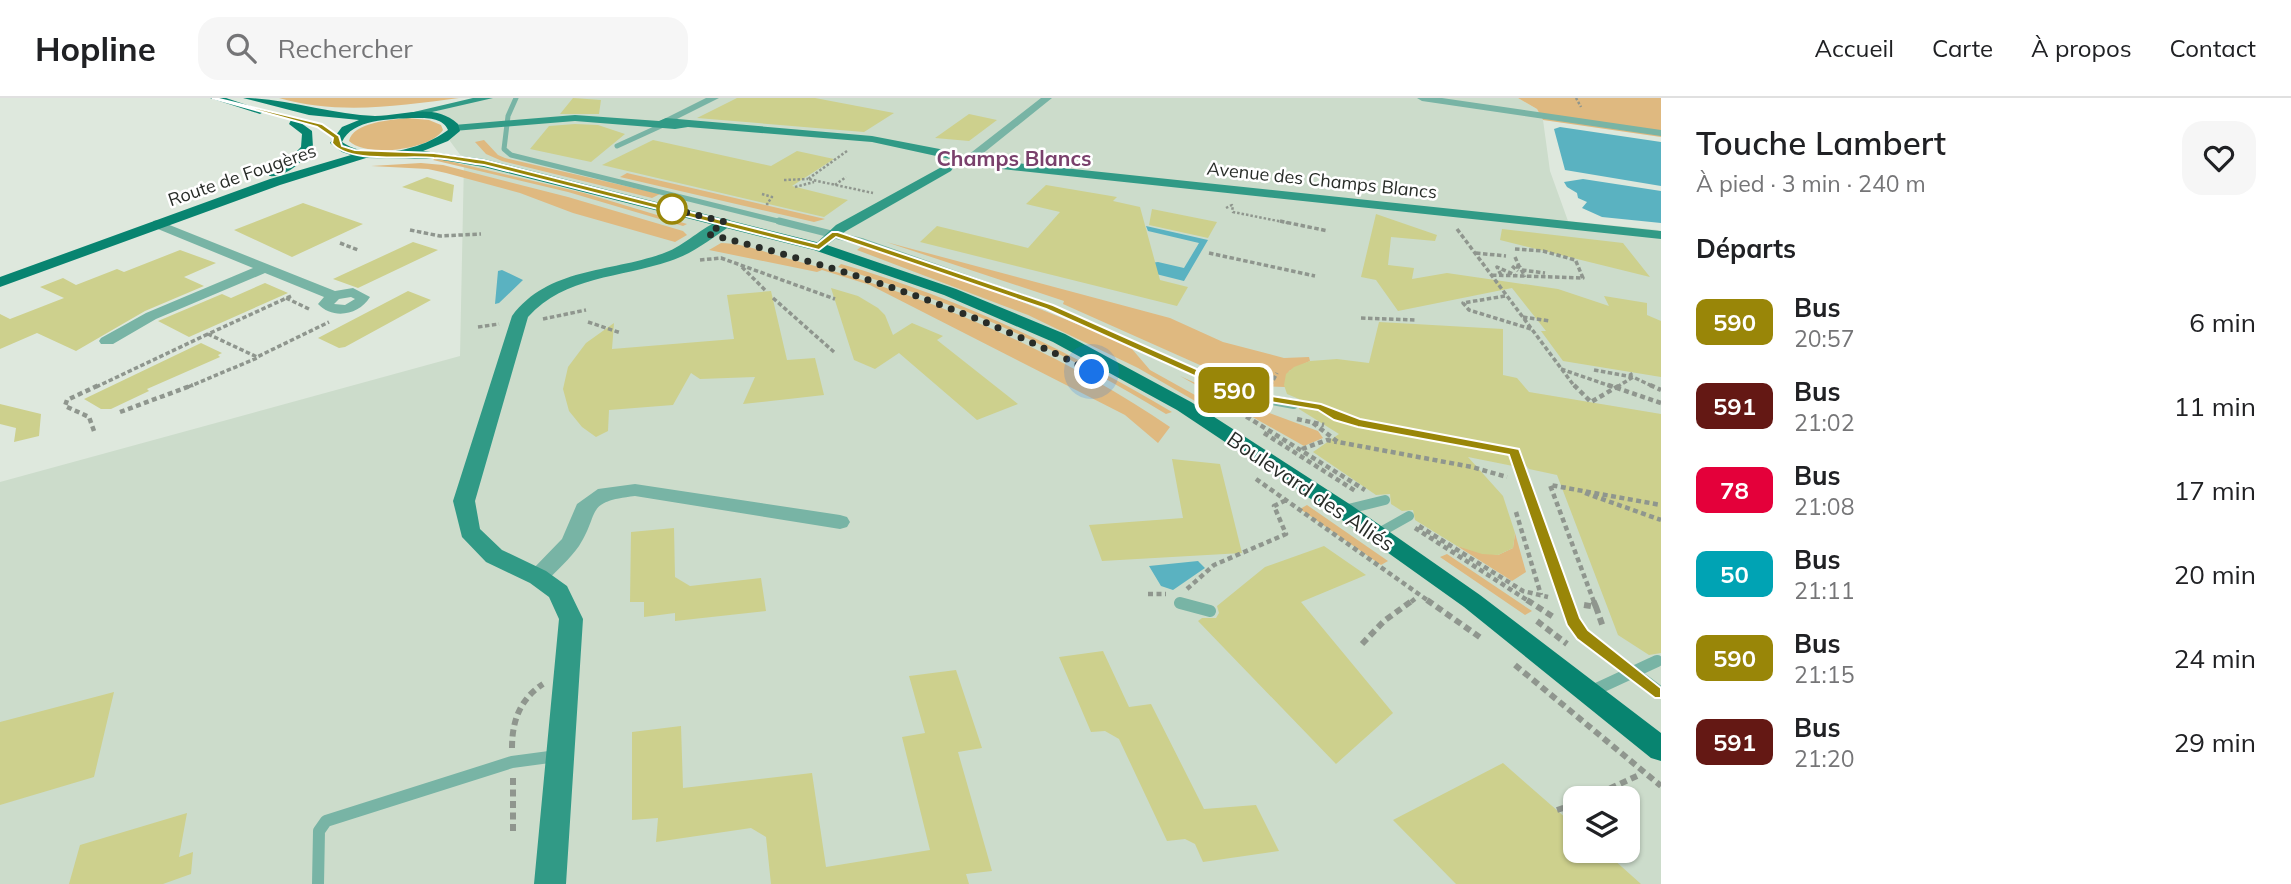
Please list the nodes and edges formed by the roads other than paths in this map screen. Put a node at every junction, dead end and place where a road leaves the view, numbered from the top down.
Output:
1 (215, 98) edge
2 (248, 98) edge
3 (489, 98) edge
4 (516, 98) edge
5 (714, 98) edge
6 (1047, 98) edge
7 (1422, 98) edge
8 (689, 110) junction
9 (406, 115) junction
10 (383, 118) junction
11 (296, 120) junction
12 (507, 122) junction
13 (662, 124) junction
14 (682, 124) junction
15 (454, 129) junction
16 (1661, 133) edge
17 (327, 140) junction
18 (617, 146) dead end
19 (366, 154) junction
20 (387, 154) junction
21 (975, 160) junction
22 (484, 163) junction
23 (952, 165) junction
24 (226, 194) junction
25 (725, 222) junction
26 (158, 223) junction
27 (1661, 235) edge
28 (827, 240) junction
29 (265, 268) junction
30 (0, 282) edge
31 (334, 296) dead end
32 (107, 341) dead end
33 (1294, 404) dead end
34 (1520, 467) dead end
35 (1382, 500) road end
36 (1343, 510) junction
37 (1408, 517) road end
38 (840, 522) dead end
39 (1377, 534) junction
40 (538, 577) junction
41 (1179, 597) road end
42 (1210, 611) dead end
43 (1657, 661) dead end
44 (1633, 672) junction
45 (1589, 692) junction
46 (1661, 693) edge
47 (1661, 749) edge
48 (561, 755) junction
49 (318, 884) edge
50 (550, 884) edge

1 - 11 main road
2 - 10 main road
3 - 9 street
3 - 15 street
4 - 12 lane
5 - 8 street
6 - 21 street
7 - 16 street
8 - 13 street
8 - 14 street
9 - 10 main road
9 - 15 main road
10 - 17 main road, Route de Fougères
11 - 17 main road
11 - 24 main road
12 - 13 street
12 - 15 street
12 - 28 lane
13 - 14 street
13 - 18 lane
14 - 23 street
14 - 23 street
15 - 20 main road
15 - 22 main road
17 - 19 main road
17 - 24 main road, Route de Fougères
19 - 20 main road
19 - 26 main road, Route de Fougères
20 - 22 main road, Boulevard des Alliés
21 - 23 street, Avenue des Champs Blancs
21 - 23 street
21 - 27 street, Avenue des Champs Blancs
22 - 25 main road, Boulevard des Alliés
23 - 28 street
24 - 26 main road, Route de Fougères
25 - 28 main road, Boulevard des Alliés
25 - 40 street
26 - 29 street
26 - 30 main road
28 - 33 lane
28 - 36 main road, Boulevard des Alliés
29 - 31 street
29 - 32 street
34 - 44 lane
35 - 36 lane
36 - 39 main road, Boulevard des Alliés
37 - 39 lane
38 - 40 street
39 - 45 main road, Boulevard des Alliés
40 - 48 street
41 - 42 lane
43 - 44 lane
44 - 45 lane
44 - 46 lane
45 - 47 main road, Boulevard des Alliés
48 - 49 lane
48 - 50 street

